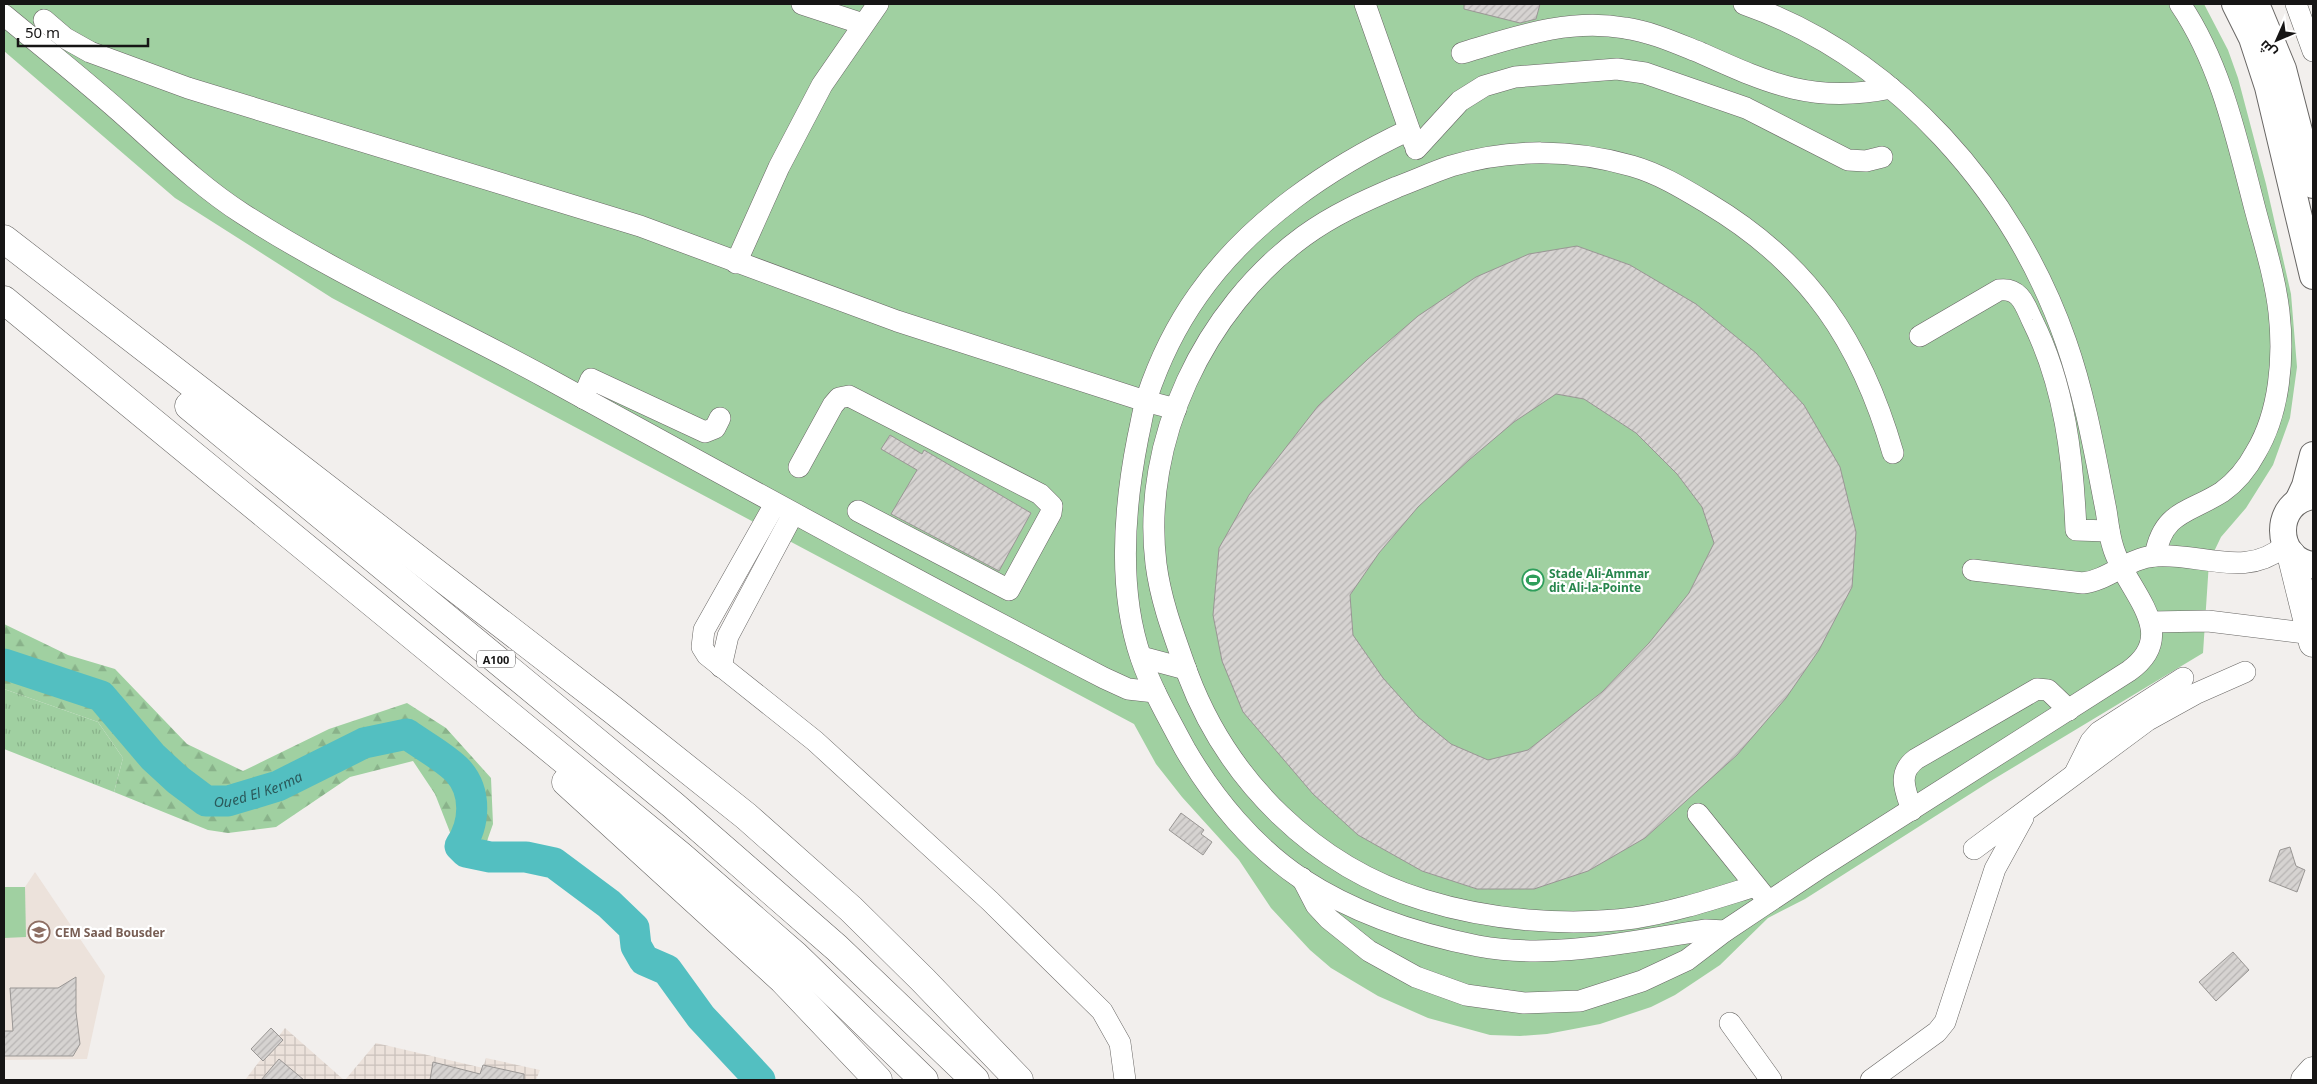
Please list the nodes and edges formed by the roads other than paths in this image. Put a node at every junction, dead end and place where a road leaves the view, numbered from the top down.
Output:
1 (802, 4) edge
2 (878, 4) edge
3 (1365, 4) edge
4 (1744, 4) edge
5 (2180, 4) edge
6 (2235, 4) edge
7 (2255, 4) edge
8 (2303, 10) edge
9 (4, 15) edge
10 (44, 20) dead end
11 (863, 24) junction
12 (2313, 52) edge
13 (1462, 53) dead end
14 (1891, 88) junction
15 (1413, 140) junction
16 (1882, 157) dead end
17 (1425, 175) junction
18 (2313, 184) edge
19 (4, 239) edge
20 (4, 252) edge
21 (736, 263) junction
22 (2313, 276) edge
23 (4, 300) edge
24 (1920, 336) dead end
25 (583, 398) junction
26 (1145, 401) junction
27 (1176, 409) junction
28 (720, 418) dead end
29 (1893, 453) dead end
30 (2313, 455) edge
31 (799, 467) dead end
32 (2306, 499) edge
33 (784, 509) junction
34 (858, 511) dead end
35 (2109, 531) junction
36 (2296, 555) edge
37 (2155, 556) junction
38 (2120, 567) junction
39 (1973, 570) dead end
40 (2151, 622) junction
41 (2313, 637) edge
42 (1141, 657) junction
43 (440, 659) junction
44 (1186, 669) junction
45 (2245, 672) dead end
46 (2183, 678) dead end
47 (1155, 692) junction
48 (2068, 710) junction
49 (2074, 776) junction
50 (2029, 809) junction
51 (1912, 810) junction
52 (1698, 814) dead end
53 (1974, 849) dead end
54 (1302, 878) junction
55 (1755, 886) junction
56 (1769, 902) junction
57 (1725, 931) junction
58 (1730, 1023) dead end
59 (1116, 1032) junction
60 (2313, 1070) edge
61 (878, 1080) edge
62 (924, 1080) edge
63 (975, 1080) edge
64 (1020, 1080) edge
65 (1113, 1080) edge
66 (1125, 1080) edge
67 (1771, 1080) edge
68 (1871, 1080) edge
69 (2305, 1080) edge

1 - 11 street
2 - 11 street
3 - 15 street
4 - 14 street
5 - 37 street
6 - 22 main road
7 - 18 main road
8 - 12 street
9 - 25 street
10 - 21 street
11 - 21 street
13 - 14 street
14 - 35 street
15 - 16 street
15 - 17 street
15 - 26 street
17 - 27 street
17 - 29 street
19 - 64 highway
20 - 63 highway, A100
21 - 26 street
23 - 43 highway, A100
24 - 35 street
25 - 28 street
25 - 33 street
26 - 27 street
26 - 42 street
27 - 44 street
30 - 32 main road
31 - 34 street
32 - 36 main road
33 - 47 street
33 - 59 street
35 - 38 street
36 - 37 street
36 - 41 highway
37 - 38 street
38 - 39 street
38 - 40 street
40 - 41 street
40 - 48 street
42 - 44 street
42 - 47 street
43 - 61 highway
43 - 62 highway, A100
44 - 55 street
45 - 49 street
46 - 49 street
47 - 54 street
48 - 51 street
48 - 51 street
49 - 50 street
50 - 53 street
50 - 68 street
51 - 56 street
52 - 55 street
54 - 57 street
54 - 57 street
55 - 56 street
56 - 57 street
58 - 67 street
59 - 65 street
59 - 66 street
60 - 69 highway

